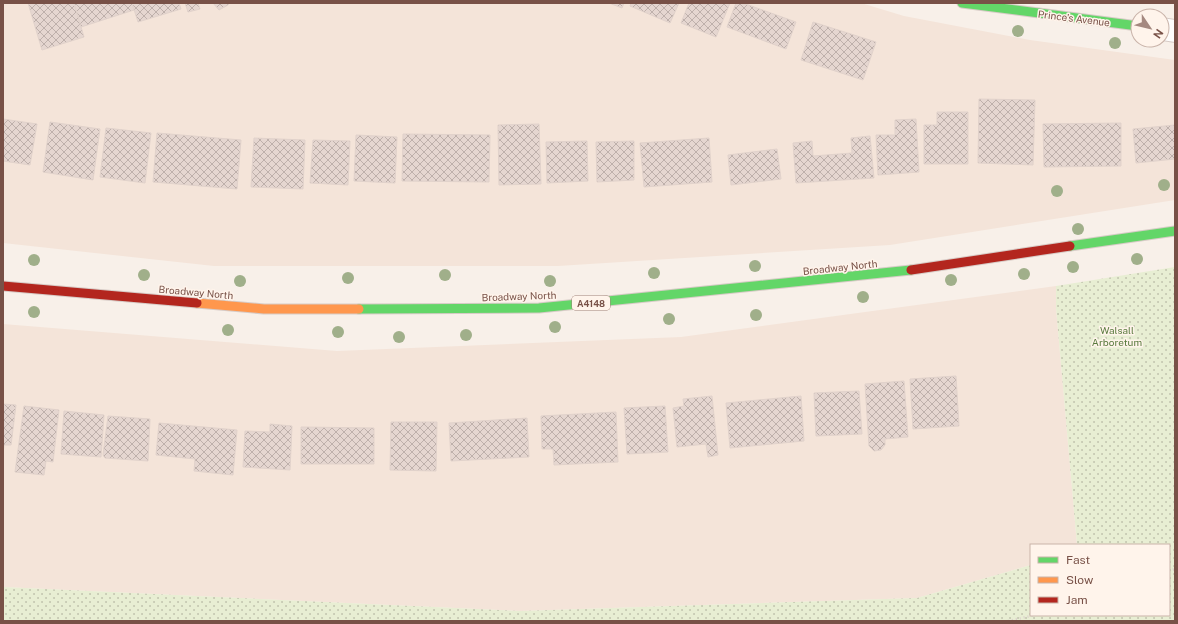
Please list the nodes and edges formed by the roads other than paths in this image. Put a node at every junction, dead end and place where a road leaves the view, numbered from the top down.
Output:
1 (962, 3) edge
2 (1130, 25) edge
3 (1175, 231) edge
4 (3, 286) edge

1 - 2 main road, Prince's Avenue
3 - 4 main road, Broadway North / A4148

